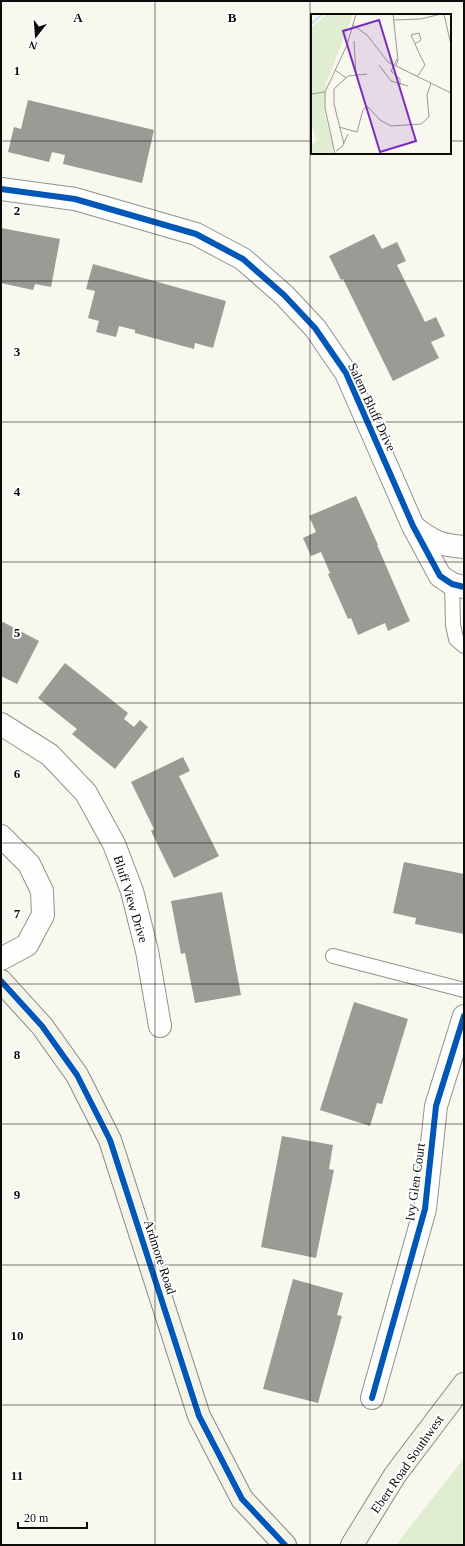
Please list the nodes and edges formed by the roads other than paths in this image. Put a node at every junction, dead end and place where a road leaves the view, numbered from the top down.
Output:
1 (1, 189) edge
2 (413, 526) junction
3 (464, 547) edge
4 (458, 586) edge
5 (464, 646) edge
6 (1, 724) edge
7 (1, 836) edge
8 (333, 956) dead end
9 (1, 959) edge
10 (1, 981) edge
11 (464, 990) edge
12 (464, 1016) edge
13 (160, 1026) dead end
14 (464, 1384) edge
15 (372, 1398) dead end
16 (285, 1545) edge
17 (352, 1545) edge

1 - 2 street, Salem Bluff Drive
2 - 3 street, Salem Bluff Drive
2 - 4 street, Salem Bluff Drive
4 - 5 lane
6 - 13 street, Bluff View Drive
7 - 9 street
8 - 11 lane
10 - 16 street, Ardmore Road
12 - 15 street, Ivy Glen Court
14 - 17 street, Ebert Road Southwest

